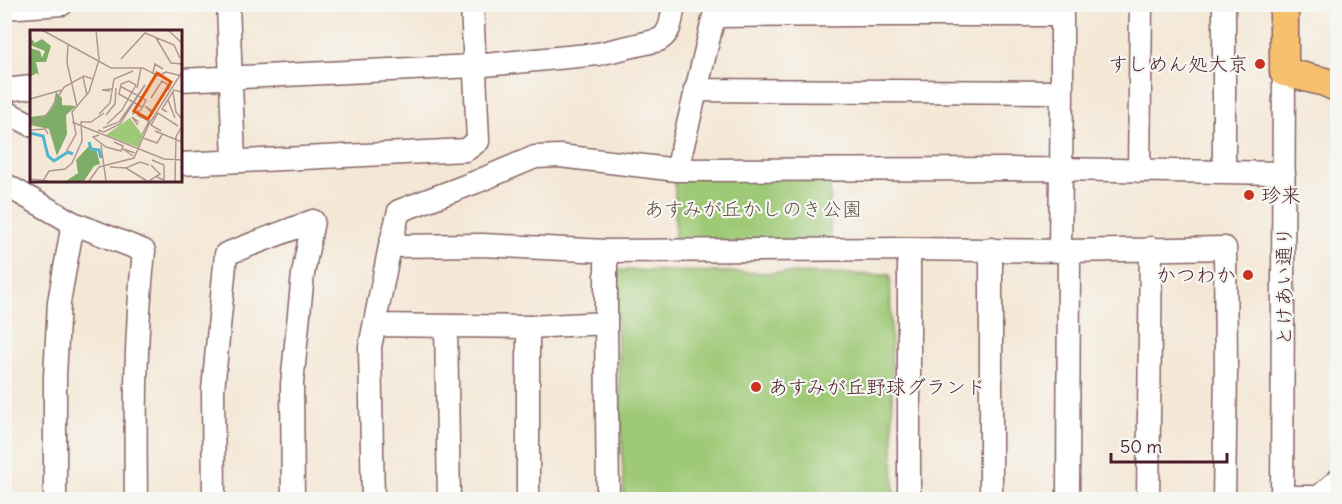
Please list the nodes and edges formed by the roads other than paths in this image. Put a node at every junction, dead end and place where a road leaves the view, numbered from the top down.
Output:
1 (62, 4) edge
2 (228, 4) edge
3 (472, 4) edge
4 (674, 4) edge
5 (1141, 4) edge
6 (1224, 4) edge
7 (1284, 4) edge
8 (4, 8) edge
9 (856, 10) edge
10 (1062, 10) edge
11 (474, 66) junction
12 (1284, 72) junction
13 (231, 78) junction
14 (182, 80) edge
15 (30, 87) edge
16 (1338, 88) edge
17 (4, 90) edge
18 (695, 90) junction
19 (1062, 92) junction
20 (4, 111) edge
21 (30, 123) edge
22 (234, 161) junction
23 (182, 164) edge
24 (1060, 169) junction
25 (677, 170) junction
26 (1139, 171) junction
27 (1224, 172) junction
28 (1284, 173) junction
29 (4, 184) edge
30 (73, 223) junction
31 (390, 246) junction
32 (1152, 248) junction
33 (909, 249) junction
34 (991, 249) junction
35 (606, 251) junction
36 (1064, 251) junction
37 (606, 323) junction
38 (375, 325) junction
39 (446, 326) junction
40 (528, 327) junction
41 (1338, 480) edge
42 (1282, 498) edge
43 (55, 500) edge
44 (136, 500) edge
45 (214, 500) edge
46 (293, 500) edge
47 (373, 500) edge
48 (449, 500) edge
49 (528, 500) edge
50 (608, 500) edge
51 (909, 500) edge
52 (991, 500) edge
53 (1068, 500) edge
54 (1148, 500) edge
55 (1224, 500) edge

1 - 8 street
2 - 13 street
3 - 11 street
4 - 11 street
5 - 26 street
6 - 27 street
7 - 12 main road
9 - 10 street
9 - 18 street
10 - 19 street
11 - 13 street
11 - 22 street
12 - 16 main road
12 - 28 street, とけあい通り
13 - 14 street
13 - 22 street
15 - 17 street
18 - 19 street
18 - 25 street
19 - 24 street
20 - 21 street
22 - 23 street
24 - 25 street
24 - 26 street
24 - 36 street
25 - 31 street
26 - 27 street
27 - 28 street
28 - 42 street, とけあい通り
29 - 30 street
30 - 43 street
30 - 44 street
31 - 35 street
31 - 38 street
32 - 36 street
32 - 54 street
32 - 55 street
33 - 34 street
33 - 35 street
33 - 51 street
34 - 36 street
34 - 52 street
35 - 37 street
36 - 53 street
37 - 40 street
37 - 50 street
38 - 39 street
38 - 47 street
39 - 40 street
39 - 48 street
40 - 49 street
41 - 42 street
45 - 46 street

